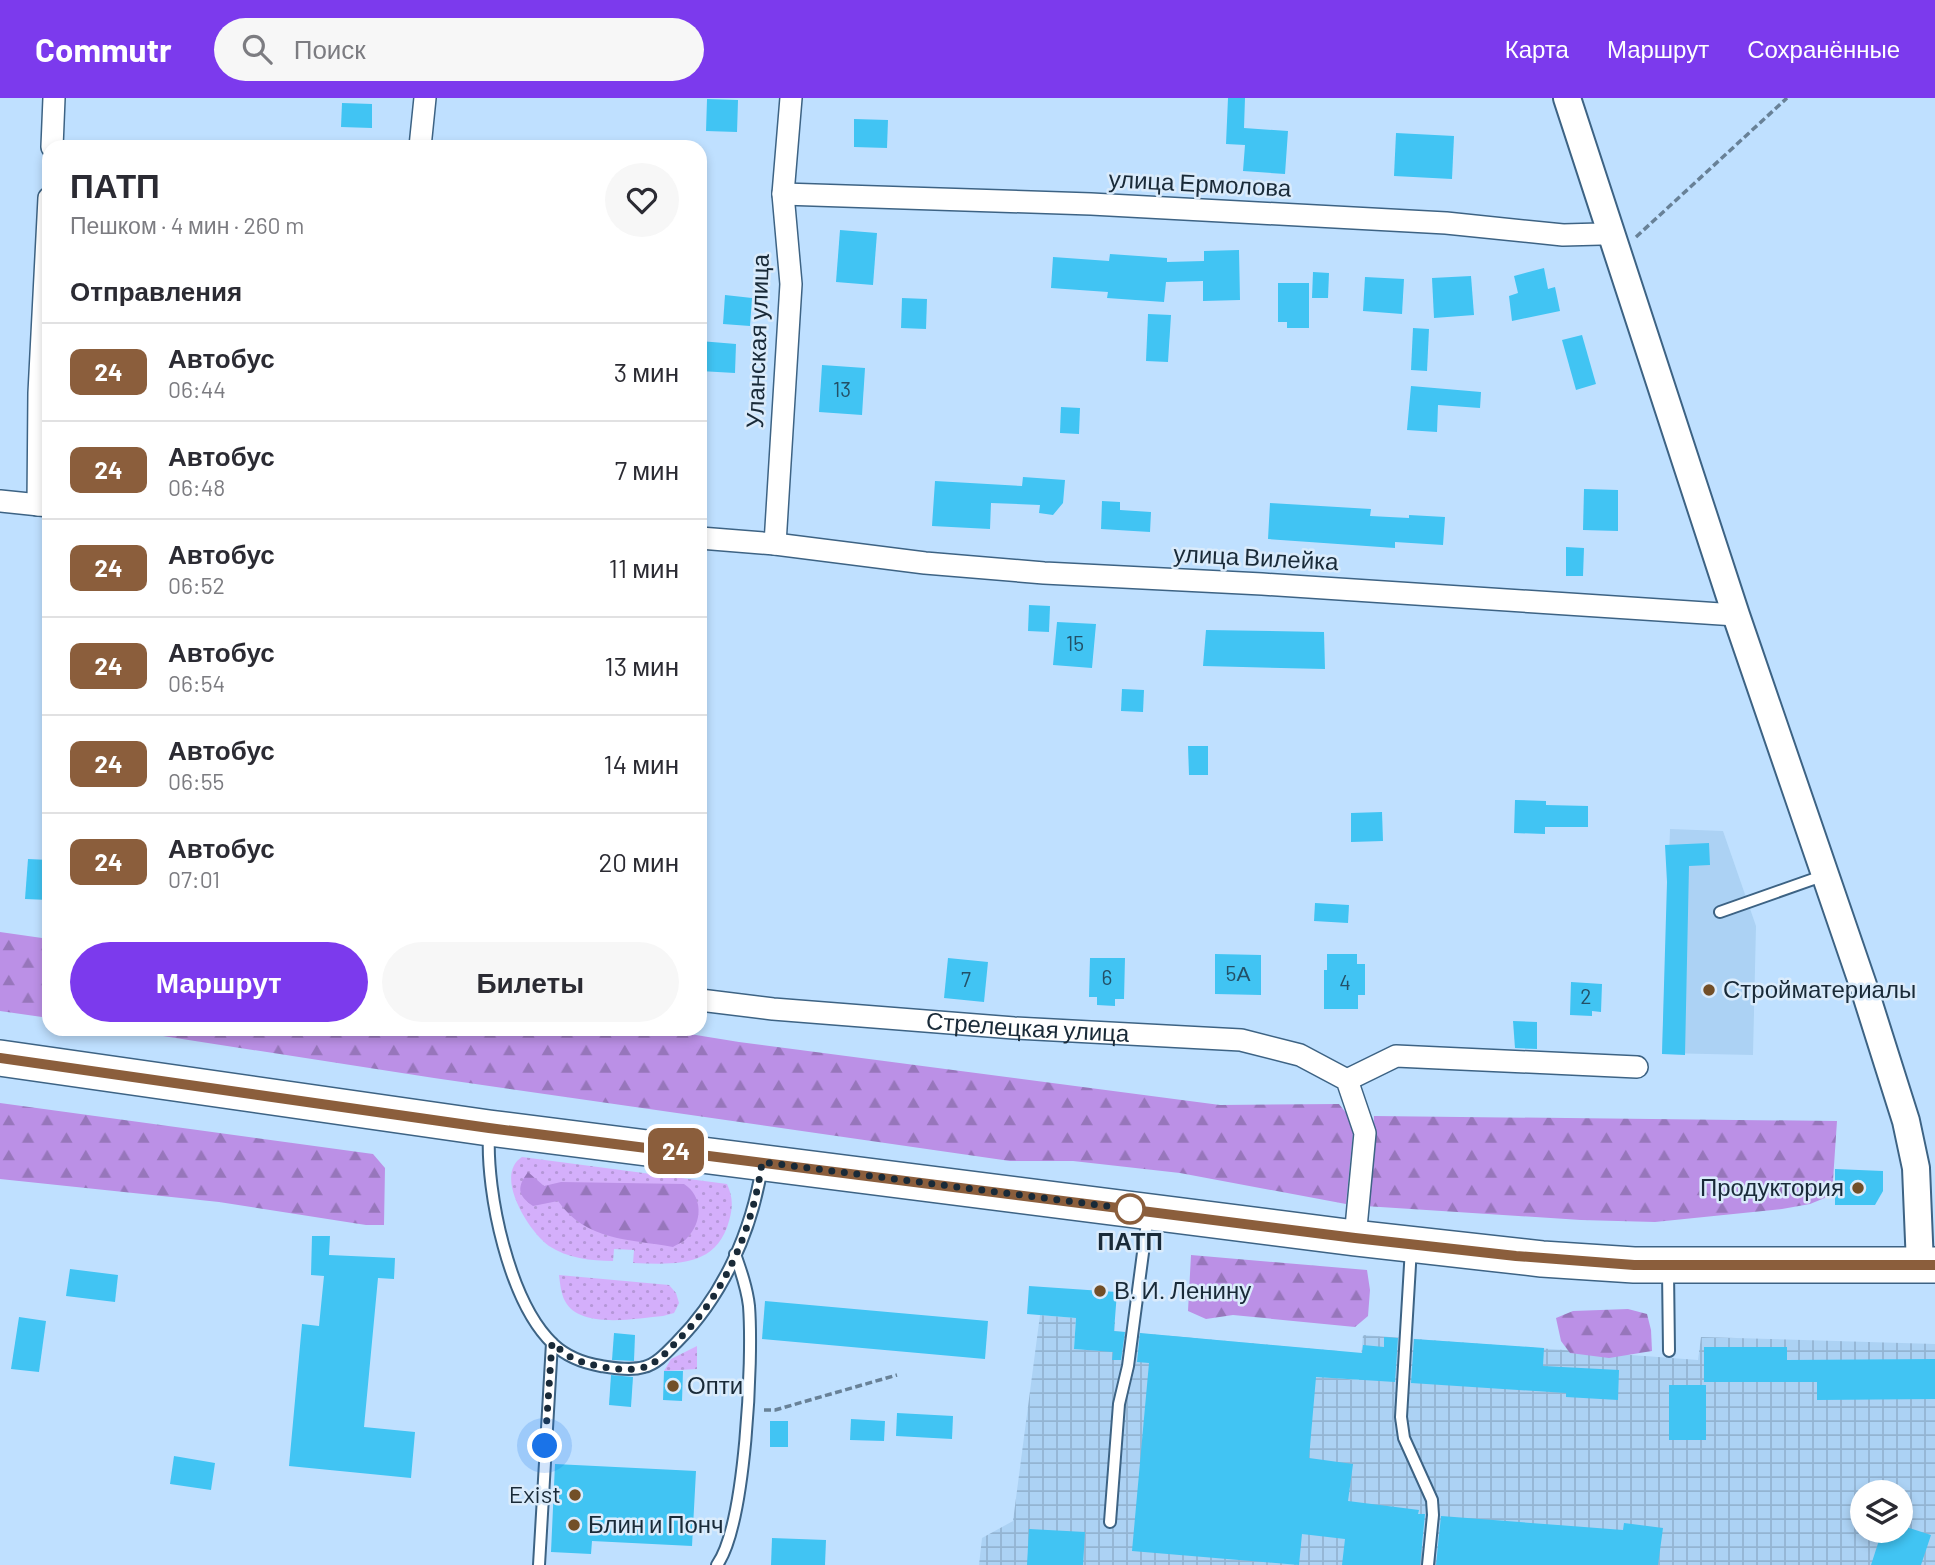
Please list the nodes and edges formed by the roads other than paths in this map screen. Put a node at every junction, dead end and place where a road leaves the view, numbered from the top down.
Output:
1 (54, 98) edge
2 (425, 98) edge
3 (791, 98) edge
4 (1567, 98) edge
5 (52, 140) edge
6 (421, 140) edge
7 (783, 194) junction
8 (1616, 242) junction
9 (42, 334) edge
10 (42, 460) edge
11 (0, 501) edge
12 (42, 505) edge
13 (707, 539) edge
14 (775, 544) junction
15 (1736, 615) junction
16 (1825, 875) junction
17 (1720, 912) dead end
18 (707, 1001) edge
19 (0, 1058) edge
20 (1637, 1067) dead end
21 (1348, 1080) junction
22 (489, 1128) junction
23 (762, 1162) junction
24 (1148, 1212) junction
25 (1355, 1238) junction
26 (1411, 1245) junction
27 (736, 1254) junction
28 (1668, 1265) junction
29 (1928, 1265) edge
30 (552, 1343) junction
31 (1669, 1351) dead end
32 (1110, 1522) dead end
33 (539, 1565) edge
34 (717, 1565) edge
35 (1428, 1565) edge

1 - 5 street
2 - 6 street
3 - 7 street, Уланская улица
4 - 8 street
7 - 8 street, улица Ермолова
7 - 14 street, Уланская улица
8 - 15 street
9 - 10 street
11 - 12 street
13 - 14 street, улица Вилейка
14 - 15 street, улица Вилейка
15 - 16 street
16 - 17 lane
16 - 29 street
18 - 21 street, Стрелецкая улица
19 - 22 main road
20 - 21 street
21 - 25 street
22 - 23 main road
22 - 30 lane
23 - 24 main road
23 - 27 lane
24 - 25 main road
24 - 32 lane
25 - 26 main road
26 - 28 main road
26 - 35 lane
27 - 30 lane
27 - 34 lane
28 - 29 main road
28 - 31 lane
30 - 33 lane

